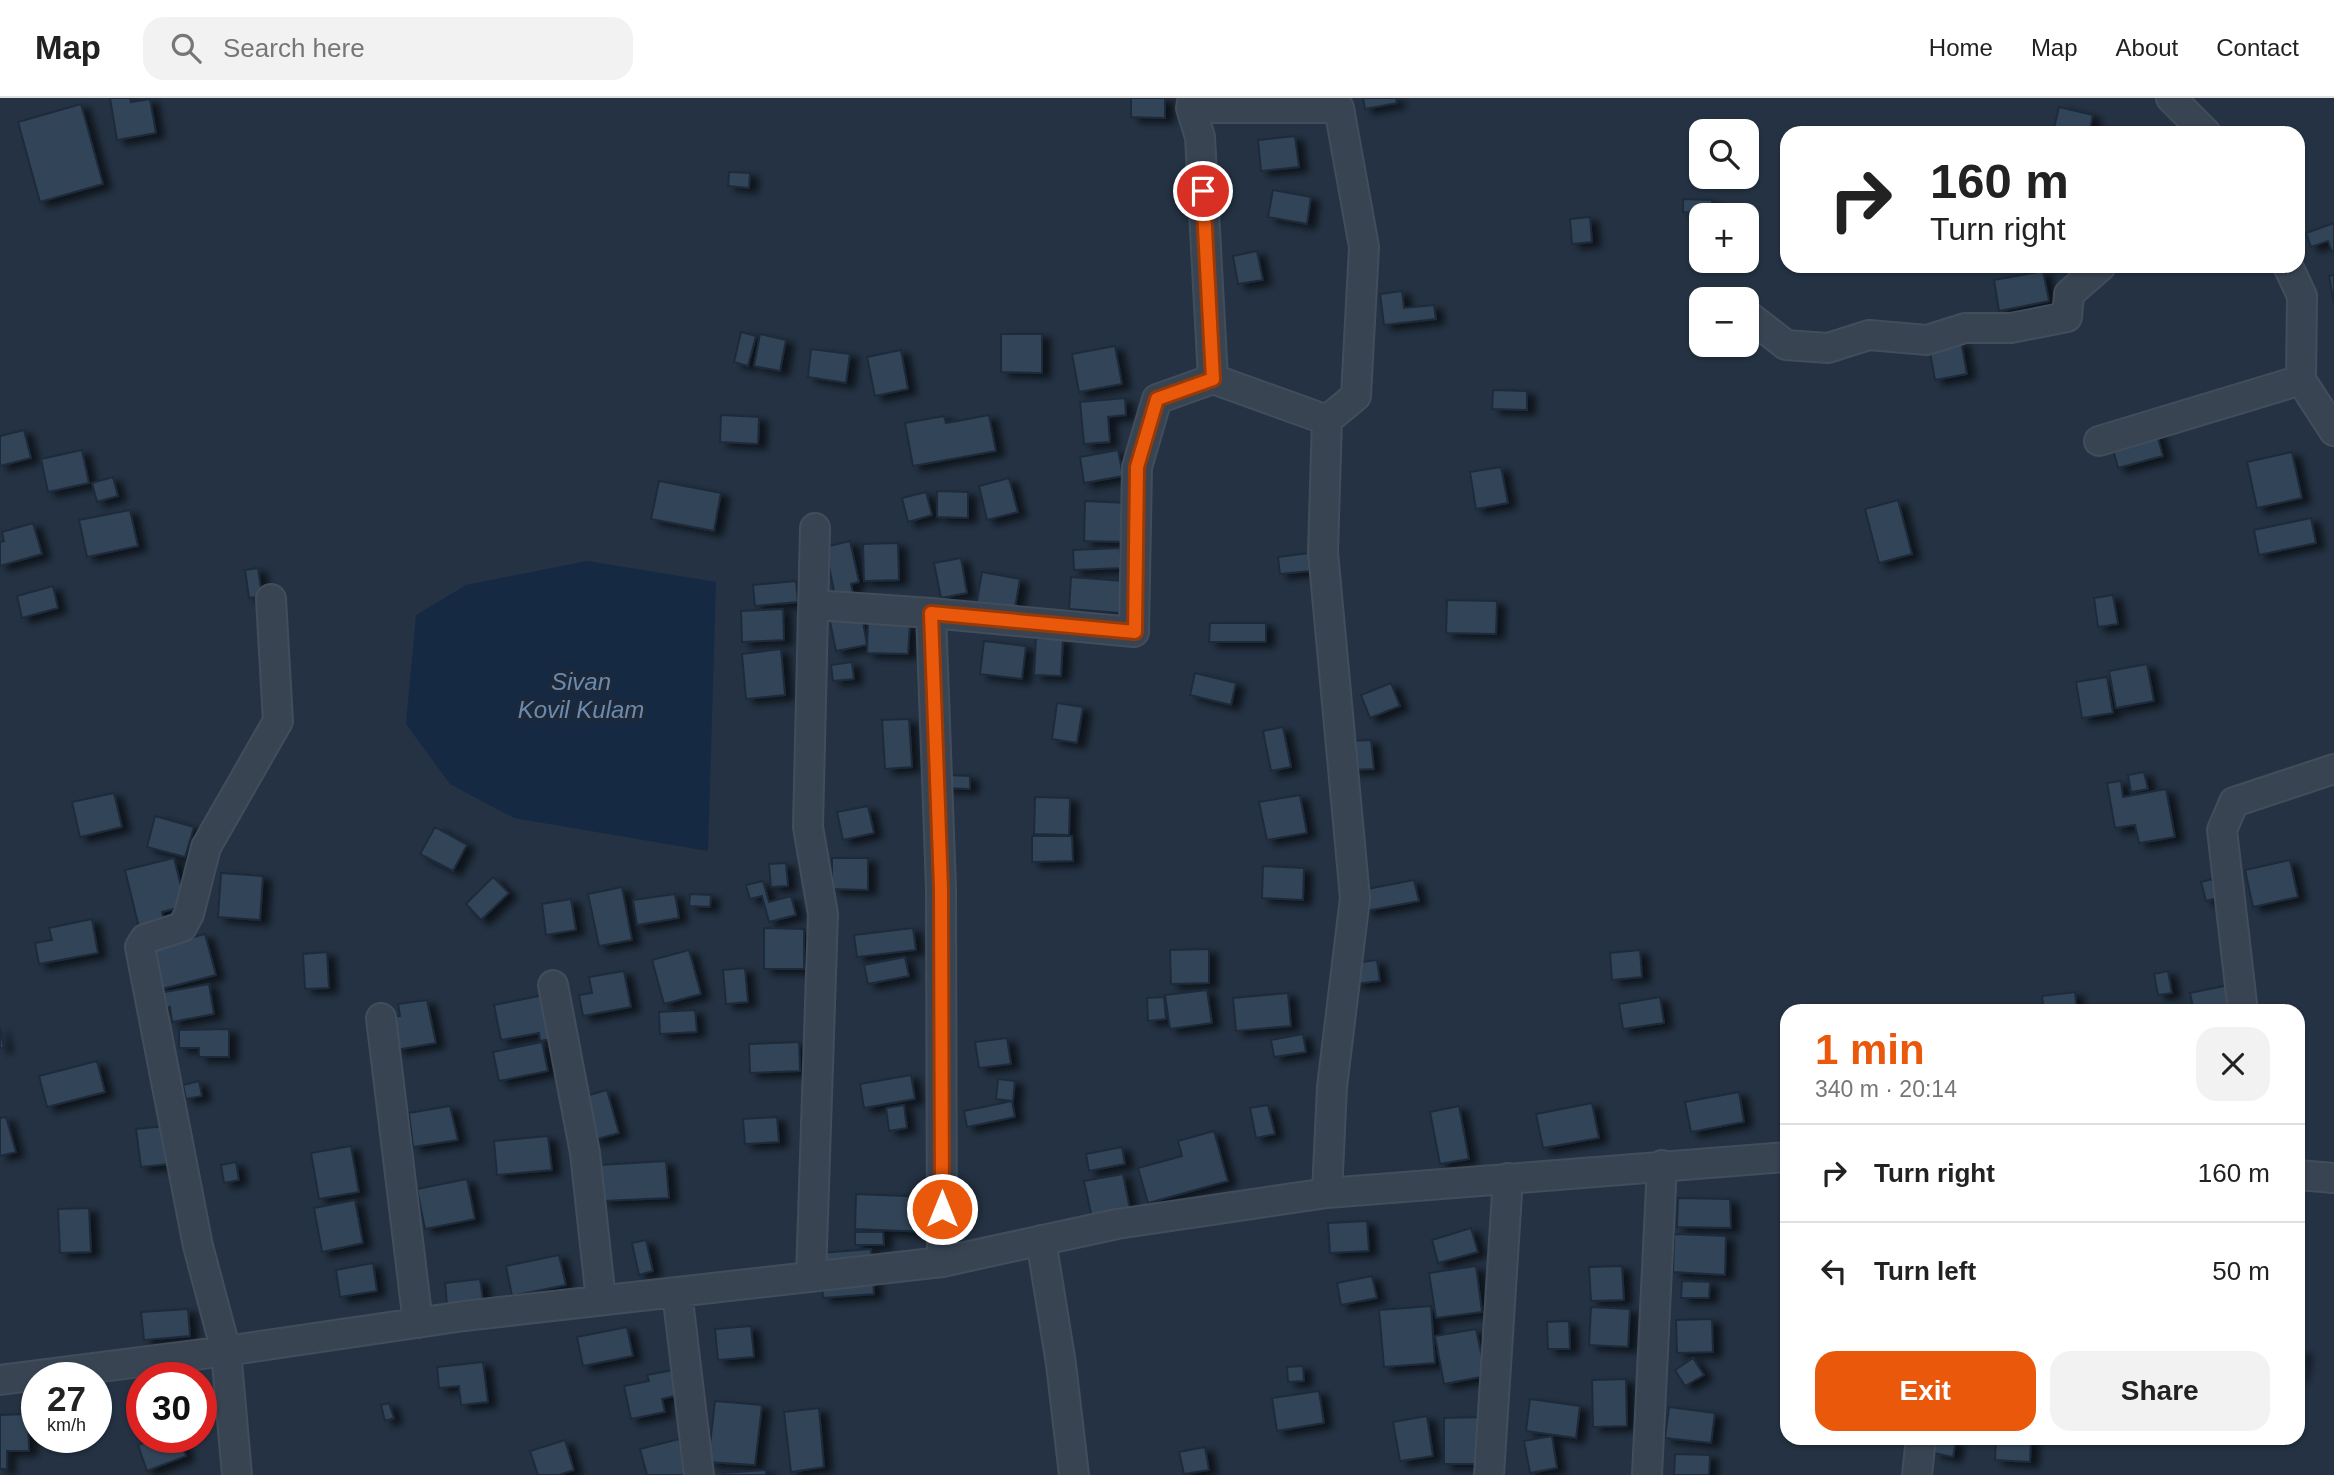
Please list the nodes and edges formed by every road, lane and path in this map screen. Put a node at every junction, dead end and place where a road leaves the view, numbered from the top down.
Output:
1 (2171, 98) edge
2 (1192, 103) edge
3 (2199, 126) edge
4 (2093, 273) edge
5 (2291, 273) edge
6 (1759, 324) edge
7 (1213, 379) junction
8 (2301, 380) junction
9 (1327, 420) junction
10 (2334, 431) edge
11 (2099, 441) dead end
12 (815, 528) dead end
13 (271, 599) dead end
14 (815, 605) junction
15 (931, 613) junction
16 (2334, 769) edge
17 (553, 985) dead end
18 (2242, 1004) edge
19 (381, 1018) dead end
20 (1780, 1157) edge
21 (1662, 1165) junction
22 (2305, 1176) edge
23 (1508, 1178) junction
24 (2334, 1178) edge
25 (1327, 1193) junction
26 (1041, 1240) junction
27 (942, 1262) junction
28 (811, 1277) junction
29 (677, 1292) junction
30 (601, 1300) junction
31 (418, 1323) junction
32 (226, 1351) junction
33 (0, 1380) edge
34 (1920, 1445) edge
35 (237, 1475) edge
36 (699, 1475) edge
37 (1074, 1475) edge
38 (1489, 1475) edge
39 (1647, 1475) edge
40 (1917, 1475) edge

1 - 3 street
2 - 7 street
2 - 9 street
4 - 6 street
5 - 8 street
7 - 9 street
7 - 15 street
8 - 10 street
8 - 11 street
9 - 25 street
12 - 14 street
13 - 32 street
14 - 15 street
14 - 28 street
15 - 27 street
16 - 18 street
17 - 30 street
19 - 31 street
20 - 21 street
21 - 23 street
21 - 39 street
22 - 24 street
23 - 25 street
23 - 38 street
25 - 26 street
26 - 27 street
26 - 37 street
27 - 28 street
28 - 29 street
29 - 30 street
29 - 36 street
30 - 31 street
31 - 32 street
32 - 33 street
32 - 35 street
34 - 40 street

